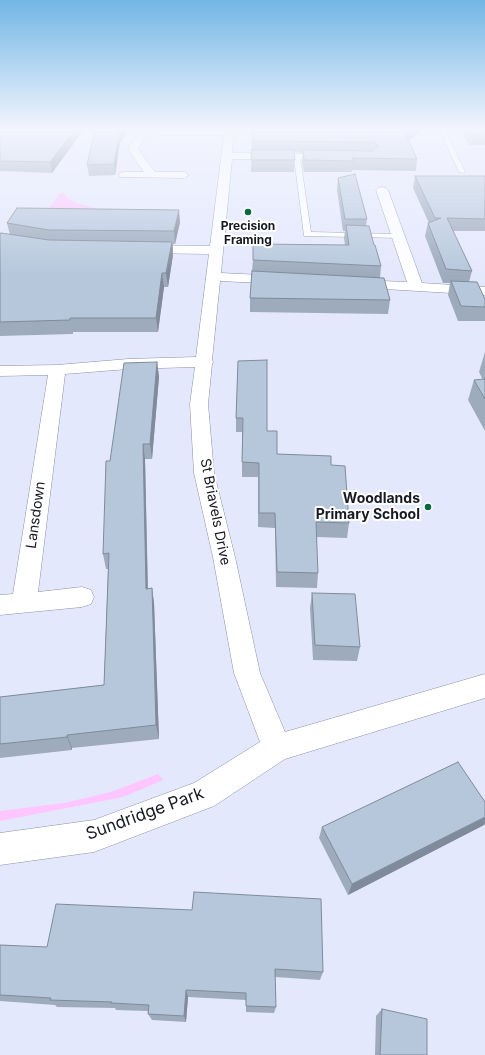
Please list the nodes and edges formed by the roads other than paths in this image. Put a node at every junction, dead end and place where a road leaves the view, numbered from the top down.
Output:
1 (225, 177) edge
2 (300, 177) edge
3 (382, 190) dead end
4 (399, 236) junction
5 (125, 250) edge
6 (216, 250) junction
7 (214, 277) junction
8 (292, 281) edge
9 (339, 283) edge
10 (416, 287) junction
11 (485, 292) edge
12 (205, 362) junction
13 (57, 370) junction
14 (0, 371) edge
15 (82, 597) dead end
16 (24, 603) junction
17 (0, 605) edge
18 (485, 686) edge
19 (277, 748) junction
20 (0, 849) edge

1 - 6 street, St Briavels Drive
2 - 4 lane
3 - 4 street
4 - 10 street
5 - 6 street
6 - 7 street, St Briavels Drive
7 - 8 street
7 - 12 street, St Briavels Drive
9 - 10 street
10 - 11 street
12 - 13 street
12 - 19 street, St Briavels Drive
13 - 14 street
13 - 16 street, Lansdown
15 - 16 street
16 - 17 street
18 - 19 street, Sundridge Park
19 - 20 street, Sundridge Park

